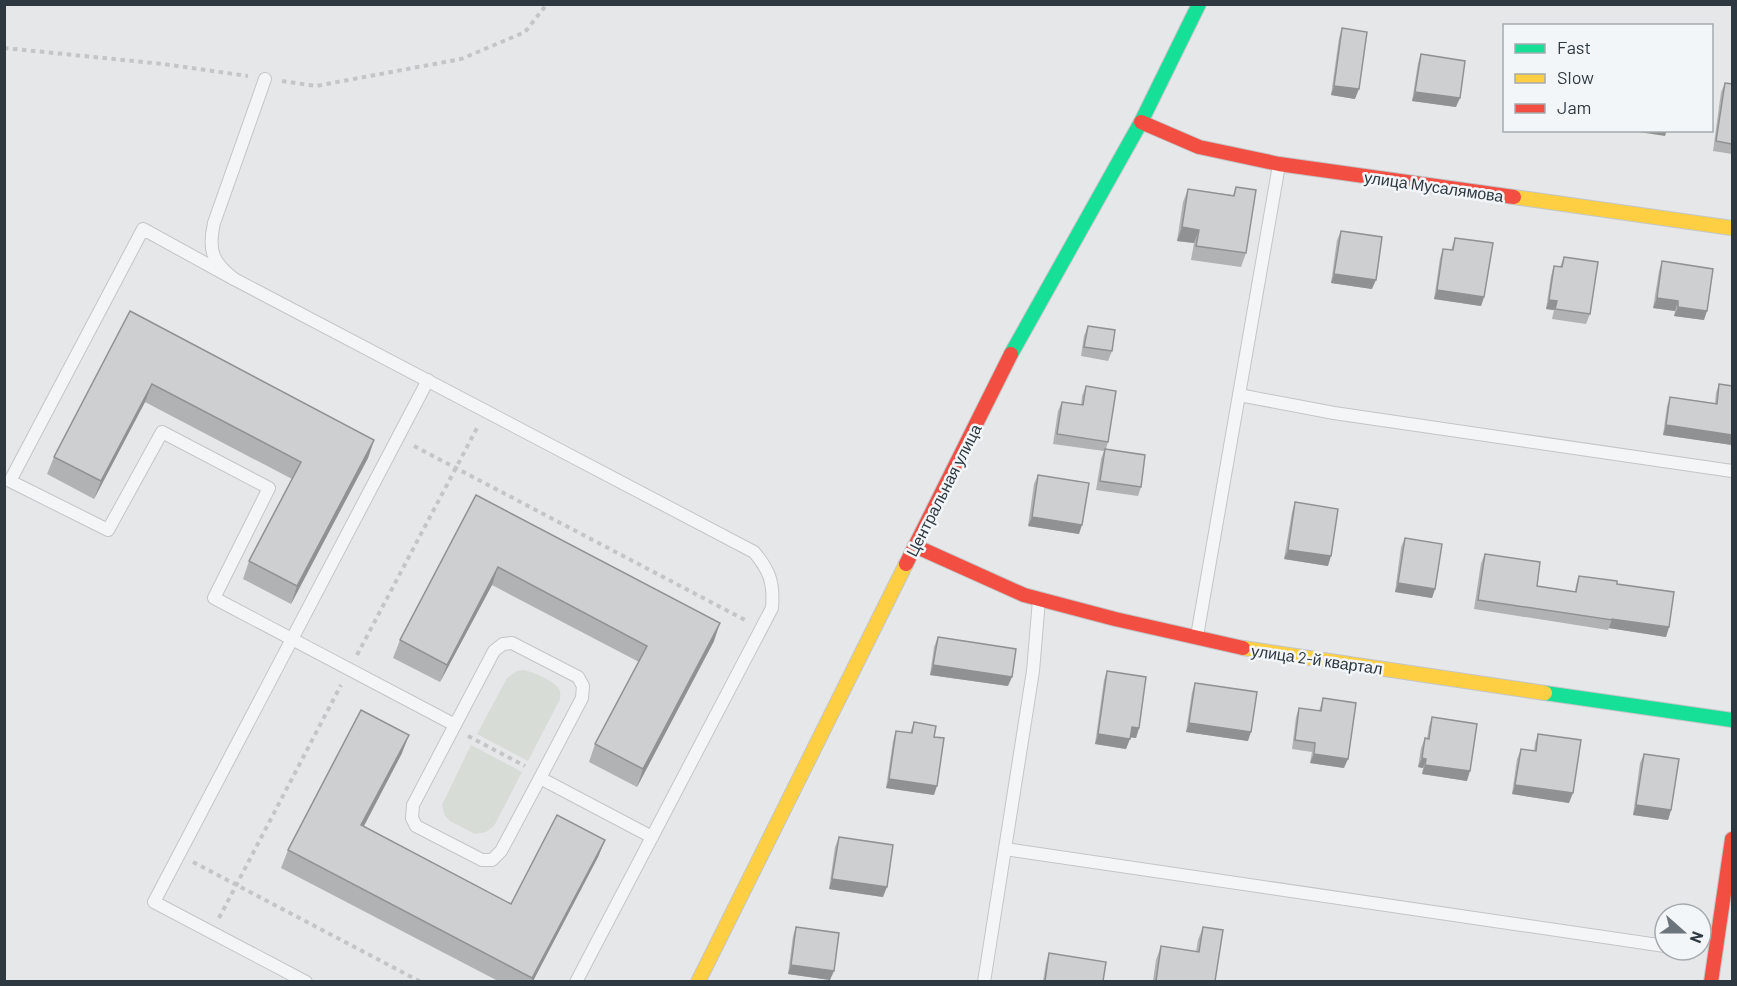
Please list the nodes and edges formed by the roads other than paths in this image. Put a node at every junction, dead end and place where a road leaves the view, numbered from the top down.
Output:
1 (1199, 4) edge
2 (265, 79) road end
3 (1141, 122) junction
4 (1280, 164) junction
5 (1732, 228) edge
6 (234, 279) junction
7 (428, 380) junction
8 (1239, 396) junction
9 (1732, 471) edge
10 (915, 546) junction
11 (1039, 598) junction
12 (1197, 638) junction
13 (292, 639) junction
14 (1732, 720) edge
15 (454, 727) junction
16 (540, 777) junction
17 (652, 837) junction
18 (1732, 839) edge
19 (1005, 849) junction
20 (1653, 944) edge
21 (306, 981) edge
22 (576, 981) edge
23 (698, 981) edge
24 (984, 981) edge
25 (1711, 981) edge

1 - 3 street, Центральная улица
2 - 6 lane
3 - 4 street, улица Мусалямова
3 - 10 street, Центральная улица
4 - 5 street, улица Мусалямова
4 - 8 lane
6 - 7 lane
6 - 13 lane
7 - 13 lane
7 - 17 lane
8 - 9 lane
8 - 12 lane
10 - 11 street, улица 2-й квартал
10 - 23 street, Центральная улица
11 - 12 street, улица 2-й квартал
11 - 19 lane
12 - 14 street, улица 2-й квартал
13 - 15 lane
13 - 21 lane
15 - 16 lane
15 - 16 lane
16 - 17 lane
17 - 22 lane
18 - 25 street
19 - 20 lane
19 - 24 lane

